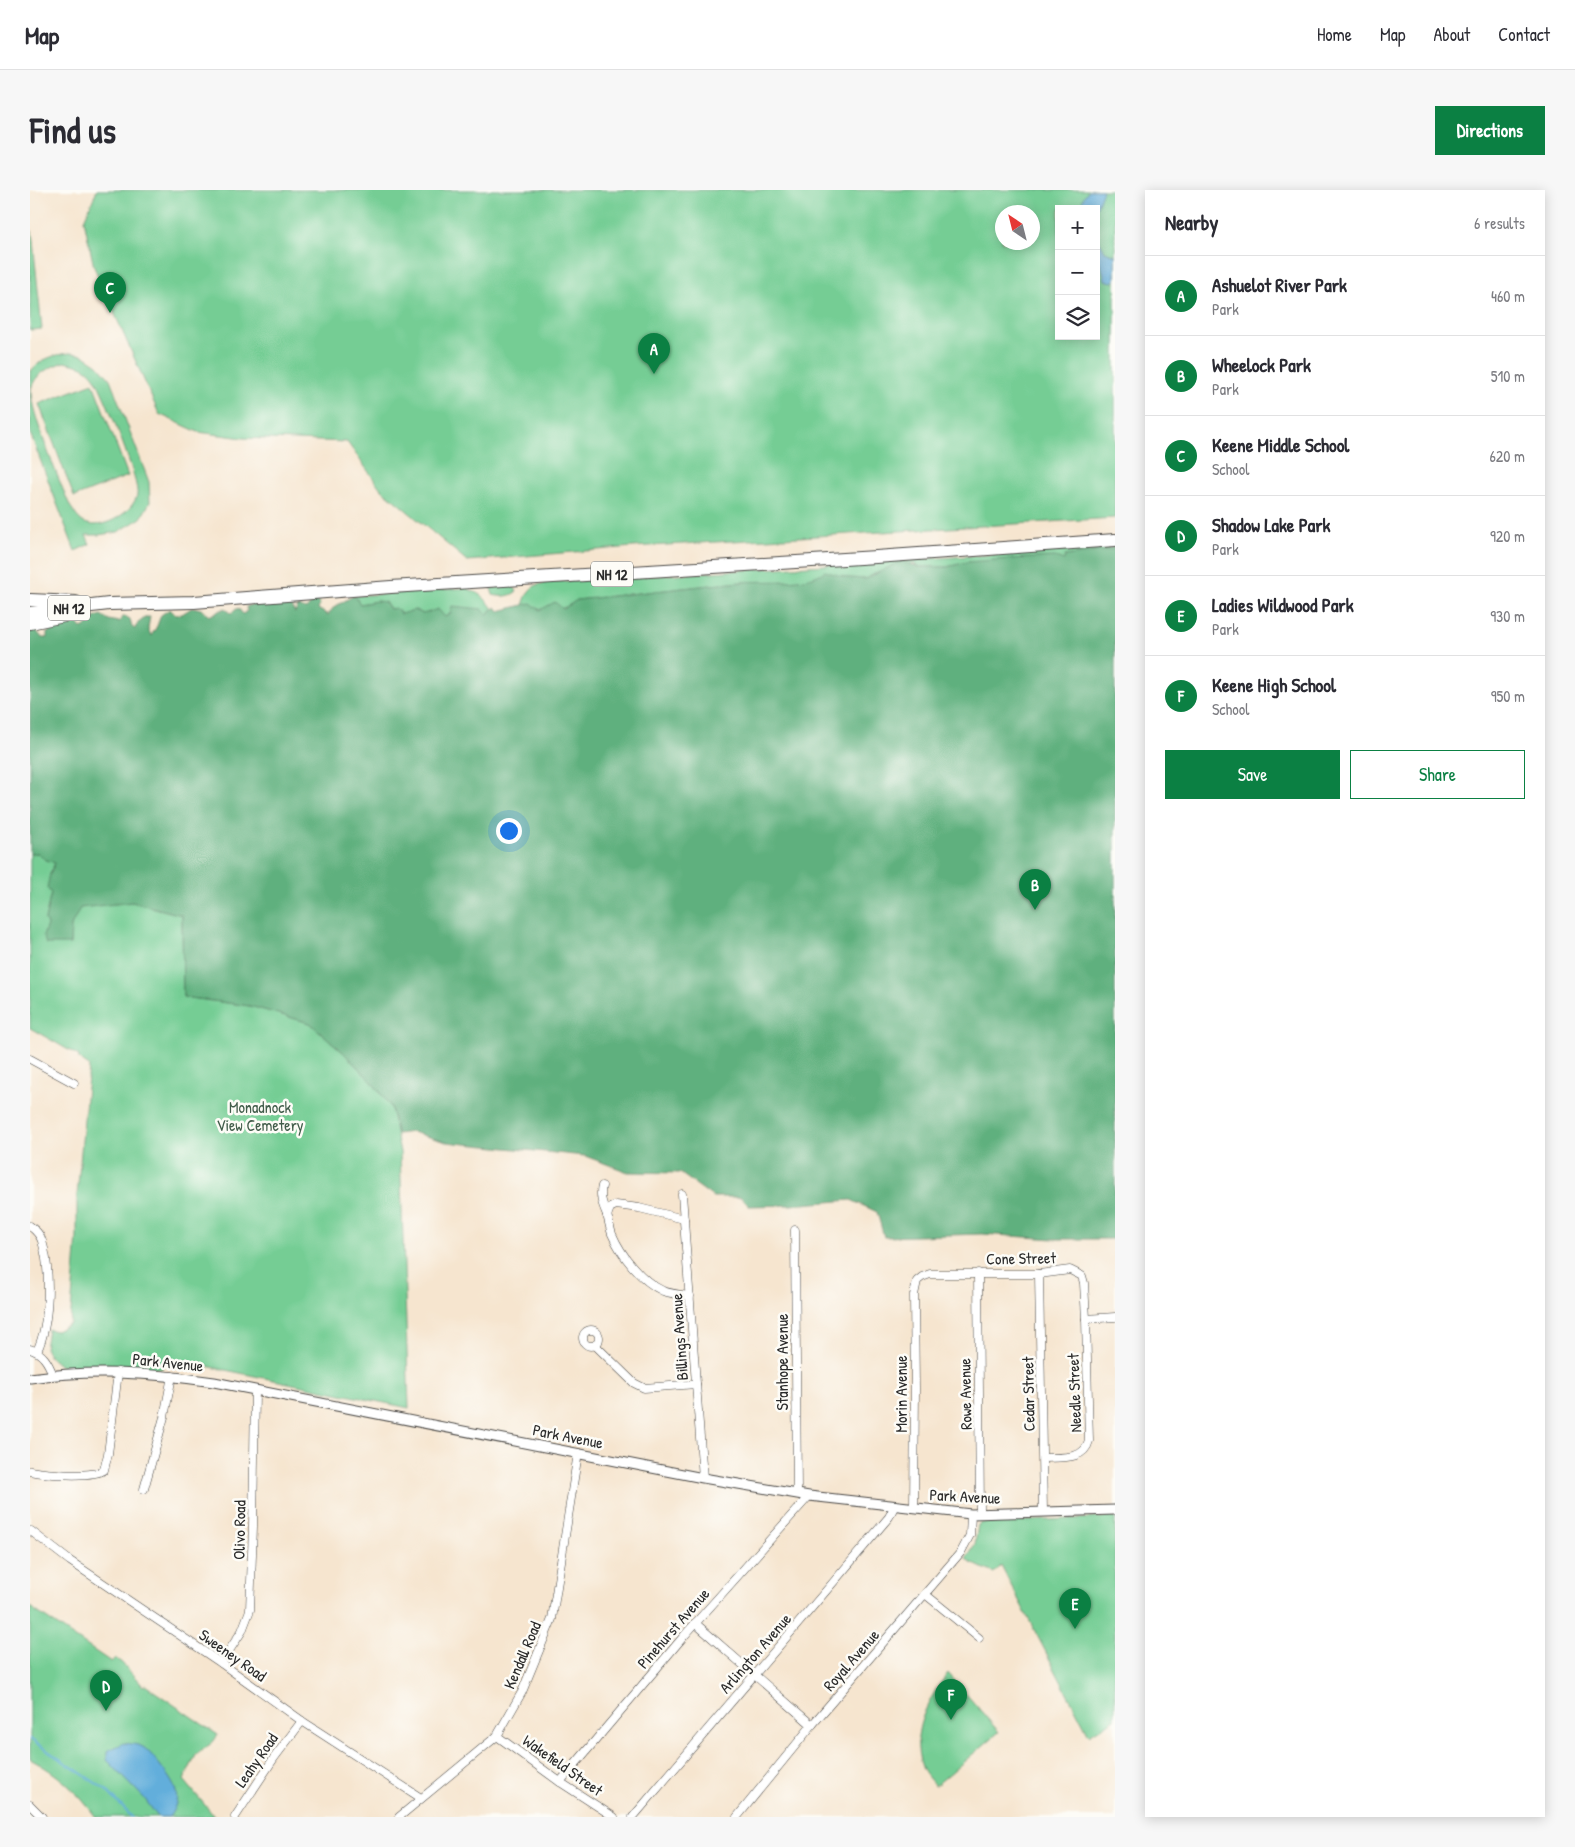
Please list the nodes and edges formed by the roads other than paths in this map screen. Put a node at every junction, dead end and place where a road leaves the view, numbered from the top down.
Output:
1 (1115, 540) edge
2 (30, 600) edge
3 (108, 604) junction
4 (30, 613) edge
5 (30, 623) edge
6 (30, 1059) edge
7 (74, 1083) dead end
8 (602, 1186) dead end
9 (682, 1194) dead end
10 (607, 1216) junction
11 (684, 1219) junction
12 (30, 1226) edge
13 (795, 1230) dead end
14 (978, 1273) junction
15 (1039, 1274) junction
16 (917, 1281) joint
17 (690, 1296) junction
18 (1115, 1317) edge
19 (1086, 1319) junction
20 (595, 1346) dead end
21 (33, 1350) edge
22 (118, 1372) junction
23 (53, 1375) junction
24 (172, 1376) junction
25 (30, 1378) edge
26 (696, 1384) junction
27 (255, 1390) junction
28 (578, 1453) junction
29 (1043, 1458) junction
30 (30, 1471) edge
31 (703, 1478) junction
32 (144, 1489) dead end
33 (797, 1494) junction
34 (809, 1496) junction
35 (895, 1505) junction
36 (914, 1508) junction
37 (1115, 1510) edge
38 (1043, 1512) junction
39 (975, 1514) junction
40 (32, 1531) dead end
41 (926, 1594) junction
42 (695, 1623) junction
43 (979, 1638) dead end
44 (221, 1663) junction
45 (754, 1675) junction
46 (302, 1721) junction
47 (812, 1725) junction
48 (497, 1736) junction
49 (560, 1782) junction
50 (421, 1798) junction
51 (30, 1805) edge
52 (42, 1817) edge
53 (235, 1817) edge
54 (399, 1817) edge
55 (614, 1817) edge
56 (633, 1817) edge
57 (737, 1817) edge

1 - 3 highway, NH 12
2 - 3 highway
3 - 4 highway, NH 12
3 - 5 highway
6 - 7 street
8 - 10 street
9 - 11 street, Billings Avenue
10 - 11 street
10 - 17 street
11 - 17 street, Billings Avenue
12 - 21 street
13 - 33 street, Stanhope Avenue
14 - 15 street, Cone Street
14 - 16 street, Cone Street
14 - 39 street, Rowe Avenue
15 - 19 street, Cone Street
15 - 29 street, Cedar Street
16 - 36 street, Morin Avenue
17 - 26 street, Billings Avenue
18 - 19 street
19 - 29 street, Needle Street
20 - 26 street
21 - 23 street
22 - 23 street, Park Avenue
22 - 24 street, Park Avenue
22 - 30 street
23 - 25 street, Park Avenue
24 - 27 street, Park Avenue
24 - 32 street
26 - 31 street, Billings Avenue
27 - 28 street, Park Avenue
27 - 44 street, Olivo Road
28 - 31 street, Park Avenue
28 - 48 street, Kendall Road
29 - 38 street, Cedar Street
31 - 33 street, Park Avenue
33 - 34 street, Park Avenue
34 - 35 street, Park Avenue
34 - 42 street, Pinehurst Avenue
35 - 36 street, Park Avenue
35 - 45 street, Arlington Avenue
36 - 39 street, Park Avenue
37 - 38 street, Park Avenue
38 - 39 street, Park Avenue
39 - 41 street, Royal Avenue
40 - 44 street, Sweeney Road
41 - 43 street
41 - 47 street, Royal Avenue
42 - 45 street
42 - 49 street, Pinehurst Avenue
44 - 46 street, Sweeney Road
45 - 47 street
45 - 56 street, Arlington Avenue
46 - 50 street, Sweeney Road
46 - 53 street, Leahy Road
47 - 57 street, Royal Avenue
48 - 49 street, Wakefield Street
48 - 50 street, Kendall Road
49 - 55 street, Wakefield Street
50 - 54 street, Kendall Road
51 - 52 street

